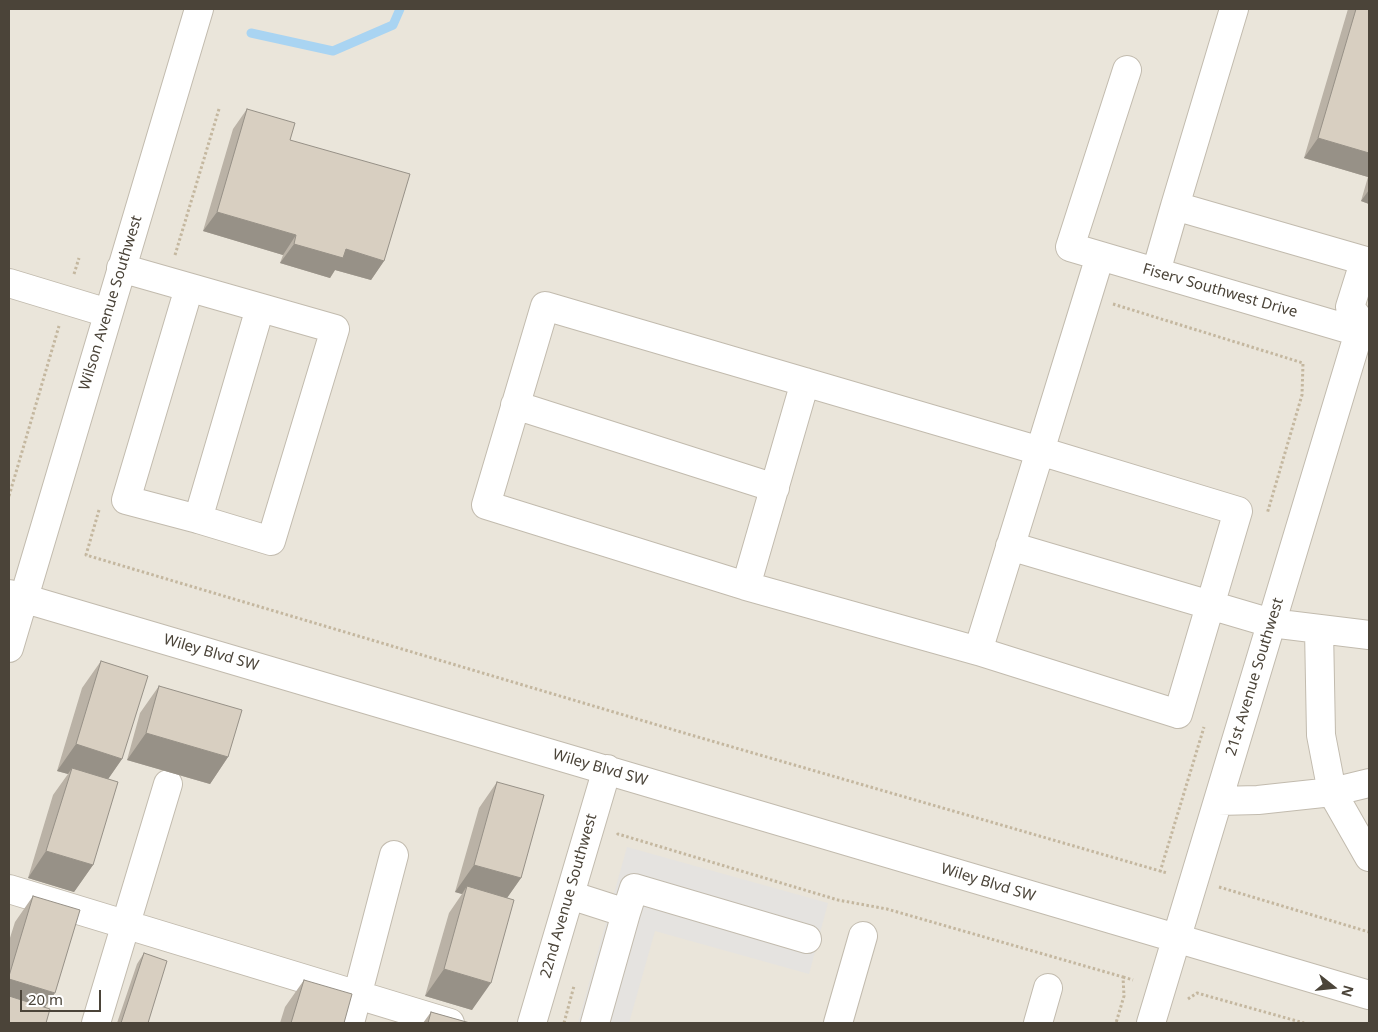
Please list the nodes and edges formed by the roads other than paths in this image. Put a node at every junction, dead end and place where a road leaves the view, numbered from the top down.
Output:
1 (199, 9) edge
2 (1234, 9) edge
3 (1127, 70) dead end
4 (1175, 206) junction
5 (1100, 256) junction
6 (1369, 264) edge
7 (121, 268) junction
8 (1156, 272) junction
9 (9, 283) edge
10 (189, 288) junction
11 (260, 308) junction
12 (108, 313) junction
13 (1362, 324) edge
14 (805, 382) junction
15 (515, 406) junction
16 (1040, 451) junction
17 (774, 488) junction
18 (198, 519) junction
19 (1010, 546) junction
20 (746, 586) junction
21 (16, 596) edge
22 (1210, 606) junction
23 (1271, 623) junction
24 (1320, 629) junction
25 (1369, 635) edge
26 (9, 648) edge
27 (978, 651) junction
28 (607, 770) junction
29 (1369, 783) edge
30 (168, 784) dead end
31 (1332, 792) junction
32 (1218, 801) junction
33 (394, 856) dead end
34 (1369, 857) edge
35 (9, 889) edge
36 (570, 895) junction
37 (626, 913) junction
38 (126, 925) junction
39 (863, 936) dead end
40 (807, 939) dead end
41 (1176, 939) junction
42 (1048, 988) dead end
43 (357, 995) junction
44 (1369, 995) edge
45 (96, 1023) edge
46 (350, 1023) edge
47 (450, 1023) edge
48 (532, 1023) edge
49 (595, 1023) edge
50 (838, 1023) edge
51 (1038, 1023) edge
52 (1151, 1023) edge

1 - 7 street, Wilson Avenue Southwest
2 - 4 street
3 - 5 street, Fiserv Southwest Drive
4 - 6 street
4 - 8 street
5 - 8 street, Fiserv Southwest Drive
5 - 16 street
6 - 13 street
7 - 10 street
7 - 12 street, Wilson Avenue Southwest
8 - 13 street, Fiserv Southwest Drive
9 - 12 street
10 - 11 street
10 - 18 street
11 - 18 street
11 - 18 street
12 - 21 street, Wilson Avenue Southwest
13 - 23 street, 21st Avenue Southwest
14 - 15 street
14 - 16 street
14 - 17 street
15 - 17 street
15 - 20 street
16 - 19 street
16 - 22 street
17 - 20 street
19 - 22 street
19 - 27 street
20 - 27 street
21 - 26 street, Wilson Avenue Southwest
21 - 28 street, Wiley Blvd SW
22 - 23 street
22 - 27 street
23 - 24 street
23 - 32 street, 21st Avenue Southwest
24 - 25 street
24 - 31 street
28 - 36 street, 22nd Avenue Southwest
28 - 41 street, Wiley Blvd SW
29 - 31 street
30 - 38 street
31 - 32 street
31 - 34 street
32 - 41 street, 21st Avenue Southwest
33 - 43 street
35 - 38 street
36 - 37 street
36 - 48 street, 22nd Avenue Southwest
37 - 40 street
37 - 49 street
38 - 43 street
38 - 45 street
39 - 50 street
41 - 44 street, Wiley Blvd SW
41 - 52 street, 21st Avenue Southwest
42 - 51 street
43 - 46 street
43 - 47 street

